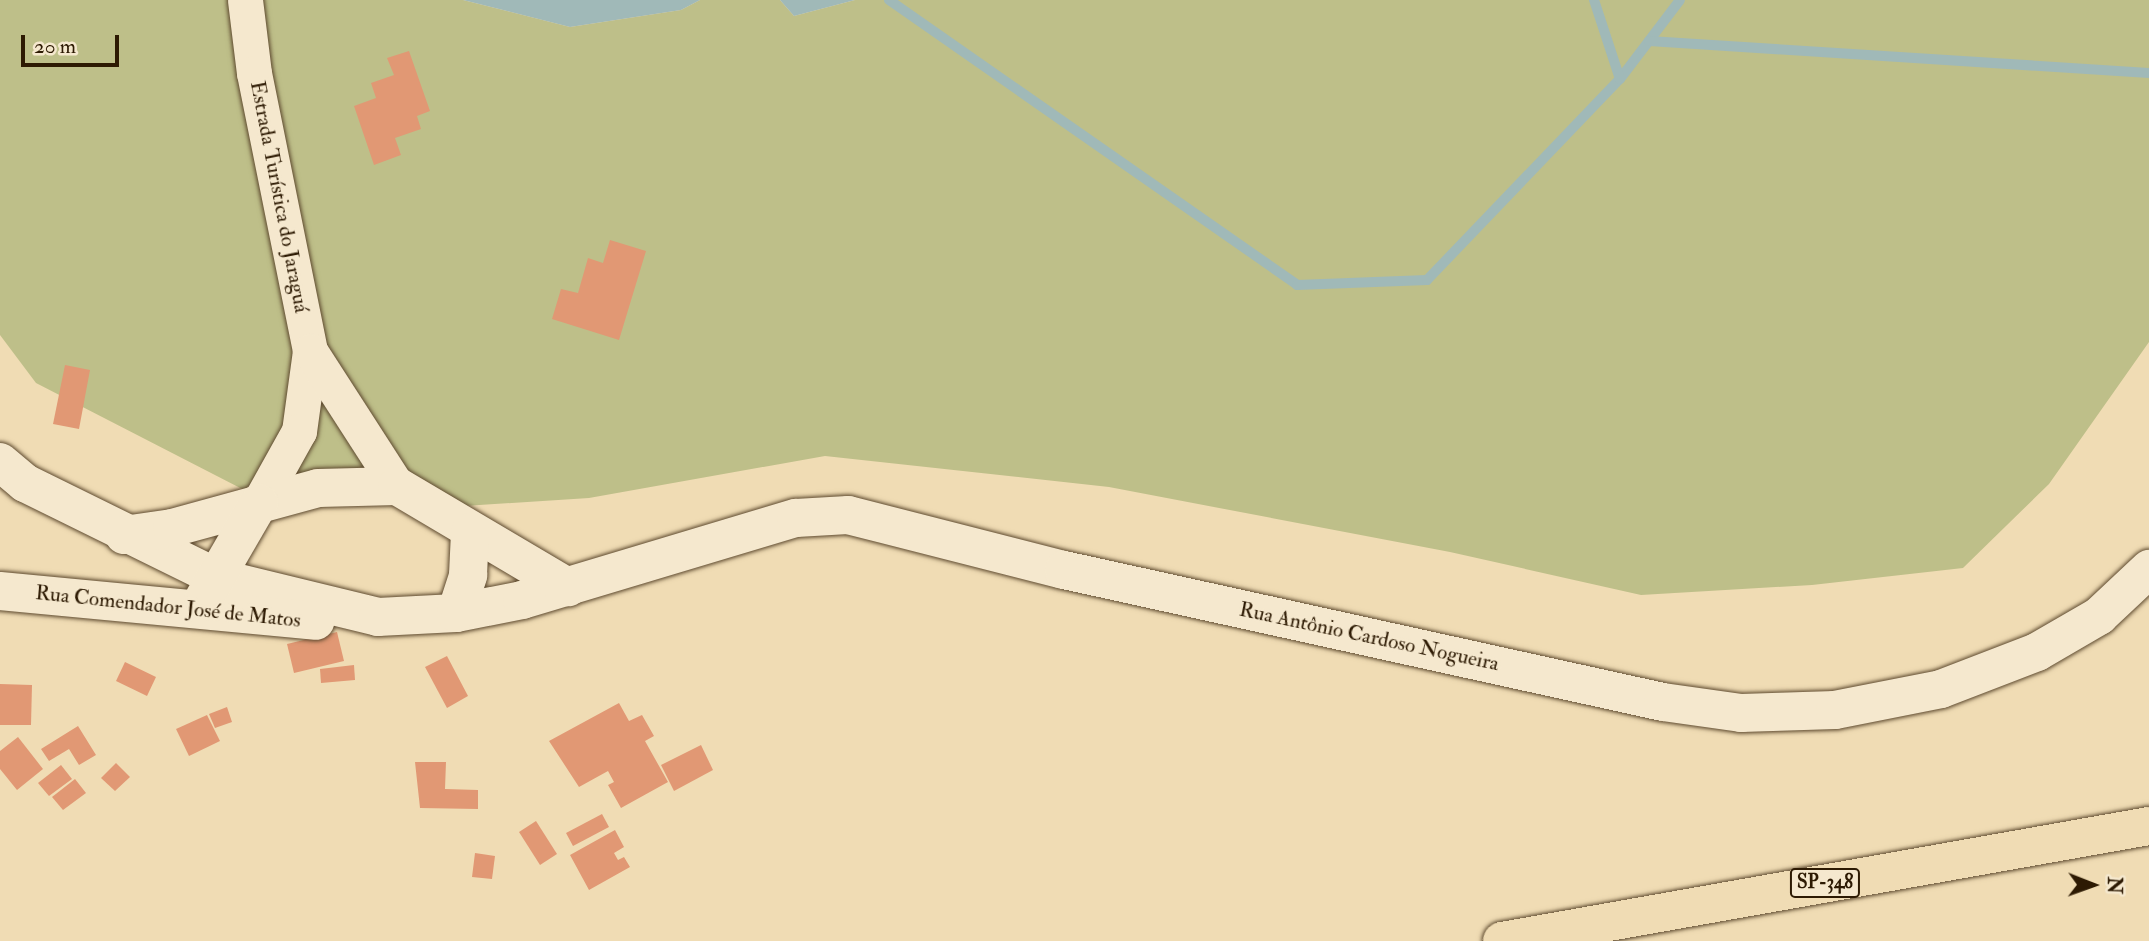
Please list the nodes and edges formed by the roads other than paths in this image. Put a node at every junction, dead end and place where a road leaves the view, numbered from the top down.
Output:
1 (245, 0) edge
2 (310, 351) junction
3 (0, 462) edge
4 (397, 486) junction
5 (260, 503) junction
6 (470, 532) junction
7 (124, 535) junction
8 (2149, 569) edge
9 (218, 578) junction
10 (568, 587) junction
11 (0, 591) edge
12 (194, 611) junction
13 (456, 613) junction
14 (378, 617) junction
15 (2149, 826) edge
16 (1502, 941) edge

1 - 2 street, Estrada Turística do Jaraguá
2 - 4 street, Estrada Turística do Jaraguá
2 - 5 street, Estrada Turística do Jaraguá
3 - 7 main road
4 - 5 main road
4 - 6 main road, Estrada Turística do Jaraguá
5 - 7 main road
5 - 9 main road
6 - 10 main road
6 - 13 main road
7 - 9 main road
8 - 10 main road, Rua Antônio Cardoso Nogueira
9 - 12 main road
9 - 14 main road
10 - 13 main road, Rua Antônio Cardoso Nogueira
11 - 12 main road, Rua Comendador José de Matos
12 - 14 main road, Rua Comendador José de Matos
13 - 14 main road
15 - 16 highway, SP-348

